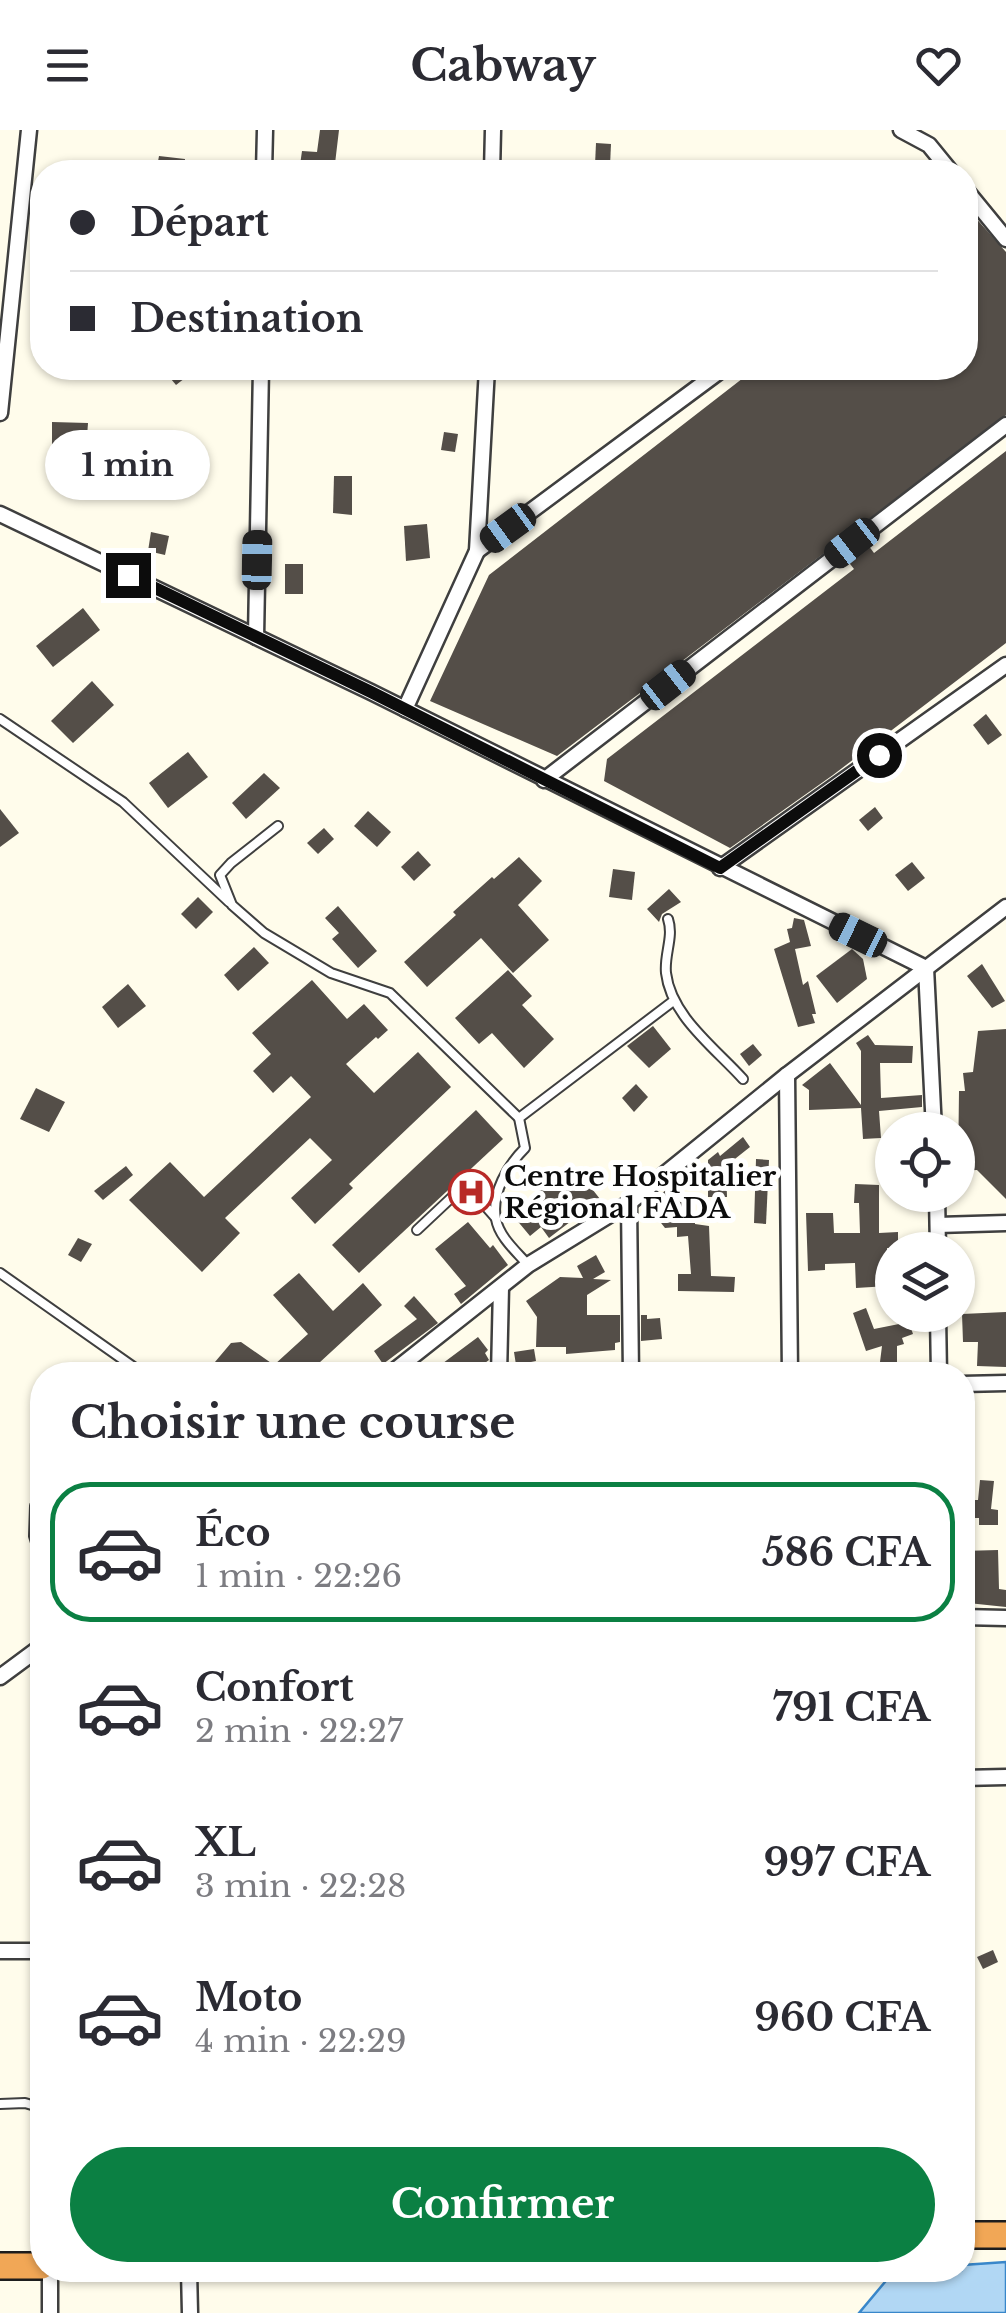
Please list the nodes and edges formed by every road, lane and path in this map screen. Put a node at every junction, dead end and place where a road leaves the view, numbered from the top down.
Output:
1 (29, 130) edge
2 (265, 130) edge
3 (493, 130) edge
4 (901, 130) edge
5 (928, 138) edge
6 (264, 160) edge
7 (492, 160) edge
8 (944, 160) edge
9 (978, 205) edge
10 (1006, 240) edge
11 (260, 380) edge
12 (485, 380) edge
13 (708, 380) edge
14 (0, 413) edge
15 (1006, 425) edge
16 (0, 514) edge
17 (478, 550) junction
18 (256, 636) junction
19 (1006, 665) edge
20 (406, 709) junction
21 (0, 719) edge
22 (544, 780) junction
23 (278, 826) dead end
24 (720, 868) junction
25 (232, 906) junction
26 (1006, 907) edge
27 (668, 919) dead end
28 (926, 968) junction
29 (672, 1002) junction
30 (788, 1075) junction
31 (743, 1079) dead end
32 (933, 1112) edge
33 (519, 1118) junction
34 (629, 1204) junction
35 (937, 1212) edge
36 (495, 1217) junction
37 (1006, 1223) edge
38 (938, 1225) junction
39 (416, 1230) dead end
40 (938, 1232) edge
41 (528, 1265) junction
42 (0, 1273) edge
43 (500, 1287) junction
44 (938, 1332) edge
45 (127, 1362) edge
46 (405, 1362) edge
47 (499, 1362) edge
48 (631, 1362) edge
49 (790, 1362) edge
50 (939, 1362) edge
51 (1006, 1383) edge
52 (975, 1384) edge
53 (975, 1617) edge
54 (1006, 1618) edge
55 (30, 1655) edge
56 (0, 1676) edge
57 (1006, 1777) edge
58 (975, 1778) edge
59 (0, 1951) edge
60 (30, 1951) edge
61 (0, 2104) edge
62 (30, 2104) edge
63 (1006, 2234) edge
64 (975, 2235) edge
65 (0, 2266) edge
66 (30, 2266) edge
67 (50, 2282) edge
68 (189, 2282) edge
69 (50, 2313) edge
70 (190, 2313) edge

1 - 14 street
2 - 6 street
3 - 7 street
4 - 5 street
5 - 8 street
9 - 10 street
11 - 18 street
12 - 17 street
13 - 17 street
15 - 22 street
16 - 18 street
17 - 20 street
18 - 20 street
19 - 24 street
20 - 22 street
21 - 25 lane
22 - 24 street
23 - 25 lane
24 - 28 street
25 - 33 lane
26 - 28 street
27 - 29 lane
28 - 30 street
28 - 32 street
29 - 31 lane
29 - 33 lane
30 - 34 street
30 - 49 street
33 - 36 lane
34 - 41 street
34 - 48 street
35 - 38 street
36 - 39 lane
36 - 41 lane
37 - 38 street
38 - 40 street
41 - 43 street
42 - 45 lane
43 - 46 street
43 - 47 street
44 - 50 street
51 - 52 street
53 - 54 street
55 - 56 street
57 - 58 street
59 - 60 street
61 - 62 lane
63 - 64 highway
65 - 66 highway
67 - 69 street
68 - 70 street

